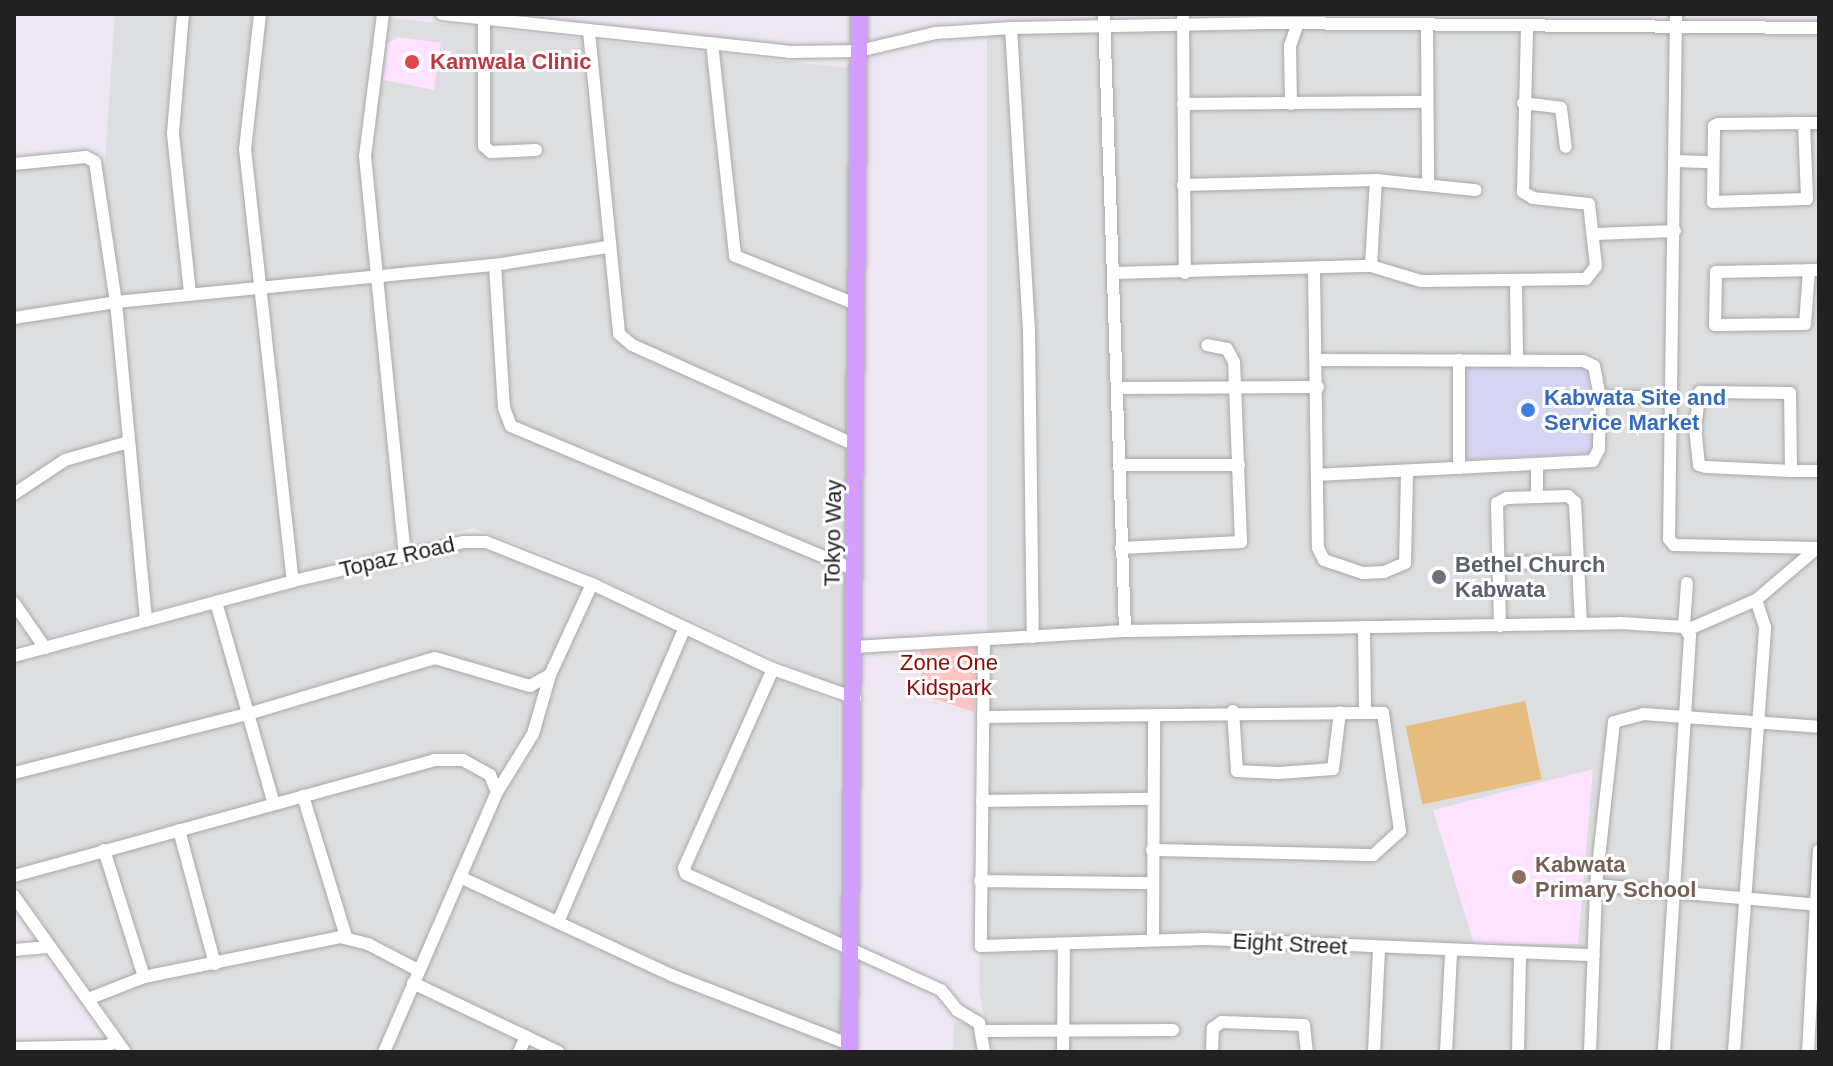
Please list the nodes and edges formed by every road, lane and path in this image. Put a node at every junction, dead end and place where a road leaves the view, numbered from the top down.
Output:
1 (183, 14) edge
2 (260, 14) edge
3 (383, 14) edge
4 (443, 14) edge
5 (859, 14) edge
6 (995, 14) edge
7 (1676, 14) edge
8 (1269, 18) edge
9 (1183, 19) edge
10 (484, 20) junction
11 (1354, 20) edge
12 (1104, 21) edge
13 (1298, 23) junction
14 (1427, 26) junction
15 (1527, 26) junction
16 (1011, 28) junction
17 (1819, 28) edge
18 (995, 29) junction
19 (1677, 29) junction
20 (589, 32) junction
21 (712, 43) junction
22 (859, 51) junction
23 (1427, 102) junction
24 (1523, 103) junction
25 (1183, 104) junction
26 (1291, 104) junction
27 (1804, 123) junction
28 (1819, 123) edge
29 (1566, 147) dead end
30 (536, 150) dead end
31 (1676, 161) junction
32 (1710, 162) junction
33 (14, 164) edge
34 (1376, 180) junction
35 (1428, 182) junction
36 (1183, 185) junction
37 (1475, 190) dead end
38 (1675, 231) junction
39 (1595, 234) junction
40 (608, 247) junction
41 (495, 265) junction
42 (1371, 266) junction
43 (1314, 270) junction
44 (1814, 270) edge
45 (1114, 273) junction
46 (1185, 273) junction
47 (376, 278) junction
48 (1516, 284) junction
49 (257, 286) junction
50 (190, 293) junction
51 (116, 302) junction
52 (858, 305) junction
53 (14, 318) edge
54 (1207, 345) dead end
55 (1317, 360) junction
56 (1459, 360) junction
57 (1517, 360) junction
58 (1236, 387) junction
59 (1318, 387) junction
60 (1117, 388) junction
61 (1600, 397) junction
62 (1668, 397) junction
63 (1667, 436) junction
64 (1695, 437) junction
65 (128, 442) junction
66 (856, 445) junction
67 (1537, 464) junction
68 (1119, 465) junction
69 (1239, 465) junction
70 (1459, 468) junction
71 (1791, 471) junction
72 (1819, 471) edge
73 (1407, 472) junction
74 (1320, 475) junction
75 (14, 494) edge
76 (1537, 497) junction
77 (1121, 548) junction
78 (1818, 548) edge
79 (405, 555) junction
80 (1578, 562) junction
81 (1497, 563) junction
82 (853, 569) junction
83 (293, 581) junction
84 (1687, 583) dead end
85 (592, 584) junction
86 (1756, 600) junction
87 (216, 602) junction
88 (14, 603) edge
89 (146, 621) junction
90 (1581, 623) junction
91 (1500, 626) junction
92 (1364, 627) junction
93 (1685, 628) junction
94 (684, 629) junction
95 (1125, 631) junction
96 (1033, 637) junction
97 (984, 641) junction
98 (854, 647) junction
99 (45, 648) junction
100 (14, 656) edge
101 (773, 669) junction
102 (550, 675) junction
103 (855, 698) junction
104 (1233, 711) junction
105 (1365, 711) junction
106 (1340, 712) junction
107 (248, 714) junction
108 (1685, 716) junction
109 (983, 717) junction
110 (1154, 717) junction
111 (1756, 722) junction
112 (1819, 727) edge
113 (14, 773) edge
114 (497, 792) junction
115 (303, 796) junction
116 (1153, 799) junction
117 (982, 801) junction
118 (274, 804) junction
119 (179, 830) junction
120 (104, 850) junction
121 (1152, 850) junction
122 (1819, 850) edge
123 (14, 876) edge
124 (460, 877) junction
125 (980, 881) junction
126 (1151, 883) junction
127 (1596, 885) junction
128 (1670, 890) junction
129 (14, 896) edge
130 (1741, 898) junction
131 (1817, 904) edge
132 (558, 922) junction
133 (346, 937) junction
134 (1153, 940) junction
135 (1064, 945) junction
136 (50, 947) junction
137 (852, 949) junction
138 (1379, 949) junction
139 (14, 950) edge
140 (1451, 952) junction
141 (1520, 954) junction
142 (1594, 955) junction
143 (215, 964) junction
144 (418, 970) junction
145 (144, 977) junction
146 (413, 983) junction
147 (88, 999) junction
148 (1063, 1029) junction
149 (1173, 1030) dead end
150 (982, 1031) junction
151 (526, 1037) junction
152 (121, 1046) edge
153 (14, 1048) edge
154 (849, 1048) edge
155 (384, 1052) edge
156 (519, 1052) edge
157 (558, 1052) edge
158 (984, 1052) edge
159 (1063, 1052) edge
160 (1212, 1052) edge
161 (1307, 1052) edge
162 (1374, 1052) edge
163 (1446, 1052) edge
164 (1518, 1052) edge
165 (1590, 1052) edge
166 (1664, 1052) edge
167 (1734, 1052) edge
168 (1808, 1052) edge

1 - 50 street
2 - 49 street
3 - 47 street
4 - 10 street
5 - 22 main road, Tokyo Way
6 - 18 street
7 - 19 street
8 - 9 street
8 - 13 street
9 - 12 street
9 - 25 street
10 - 20 street
10 - 30 street
11 - 13 street
11 - 14 street
12 - 16 street
12 - 45 street
13 - 26 street
14 - 15 street
14 - 23 street
15 - 19 street
15 - 24 street
16 - 18 street
16 - 96 street
17 - 19 street
18 - 22 street
19 - 31 street
20 - 21 street
20 - 40 street
21 - 22 street
21 - 52 street
22 - 52 main road, Tokyo Way
23 - 26 street
23 - 35 street
24 - 29 street
24 - 39 street
25 - 26 street
25 - 36 street
27 - 28 street
27 - 32 street
27 - 32 street
31 - 32 street
31 - 38 street
33 - 51 street
34 - 35 street
34 - 36 street
34 - 42 street
35 - 37 street
36 - 46 street
38 - 39 street
38 - 62 street
39 - 48 street
40 - 41 street
40 - 66 street
41 - 47 street
41 - 82 street
42 - 43 street
42 - 48 street
43 - 46 street
43 - 55 street
44 - 44 street
45 - 46 street
45 - 60 street
47 - 49 street
47 - 79 street
48 - 57 street
49 - 50 street
49 - 83 street
50 - 51 street
51 - 53 street
51 - 65 street
52 - 66 main road, Tokyo Way
54 - 58 street
55 - 56 street
55 - 59 street
56 - 57 street
56 - 70 street
57 - 61 street
58 - 59 street
58 - 60 street
58 - 69 street
59 - 74 street
60 - 68 street
61 - 62 street
61 - 67 street
62 - 63 street
63 - 64 street
63 - 78 street
64 - 71 street
64 - 71 street
65 - 75 street
65 - 89 street
66 - 82 main road, Tokyo Way
67 - 70 street
67 - 76 street
68 - 69 street
68 - 77 street
69 - 77 street
70 - 73 street
71 - 72 street
73 - 74 street
73 - 74 street
76 - 80 street
76 - 81 street
77 - 95 street
78 - 86 street
79 - 83 street, Topaz Road
79 - 85 street, Topaz Road
80 - 81 street
80 - 90 street
81 - 91 street
82 - 98 main road, Tokyo Way
83 - 87 street, Topaz Road
84 - 93 street
85 - 94 street, Topaz Road
85 - 102 street
86 - 93 street
86 - 111 street
87 - 89 street, Topaz Road
87 - 107 street
88 - 99 street
89 - 99 street, Topaz Road
90 - 91 street
90 - 93 street
91 - 92 street
92 - 95 street
92 - 105 street
93 - 108 street
94 - 101 street, Topaz Road
94 - 132 street
95 - 96 street
96 - 97 street
97 - 98 street
97 - 109 street
98 - 103 main road, Tokyo Way
99 - 100 street, Topaz Road
101 - 103 street, Topaz Road
101 - 137 street
102 - 107 street
102 - 114 street
103 - 137 main road, Tokyo Way
104 - 106 street
104 - 106 street
104 - 110 street
105 - 106 street
105 - 121 street
107 - 113 street
107 - 118 street
108 - 111 street
108 - 127 street
108 - 128 street
109 - 110 street
109 - 117 street
110 - 116 street
111 - 112 street
111 - 130 street
114 - 115 street
114 - 124 street
115 - 118 street
115 - 133 street
116 - 117 street
116 - 121 street
117 - 125 street
118 - 119 street
119 - 120 street
119 - 143 street
120 - 123 street
120 - 145 street
121 - 126 street
122 - 131 street
124 - 132 street
124 - 144 street
125 - 126 street
125 - 135 street, Eight Street
126 - 134 street
127 - 128 street
127 - 142 street
128 - 130 street
128 - 166 street
129 - 136 street
130 - 131 street
130 - 167 street
131 - 168 street
132 - 154 street
133 - 143 street
133 - 144 street
134 - 135 street, Eight Street
134 - 138 street, Eight Street
135 - 148 street
136 - 139 street
136 - 147 street
137 - 150 street
137 - 154 main road, Tokyo Way
138 - 140 street, Eight Street
138 - 162 street
140 - 141 street, Eight Street
140 - 163 street
141 - 142 street, Eight Street
141 - 164 street
142 - 165 street
143 - 145 street
144 - 146 street
145 - 147 street
146 - 151 street
146 - 155 street
147 - 152 street
148 - 149 street
148 - 150 street
148 - 159 street
150 - 158 street
151 - 156 street
151 - 157 street
152 - 153 street
160 - 161 street

